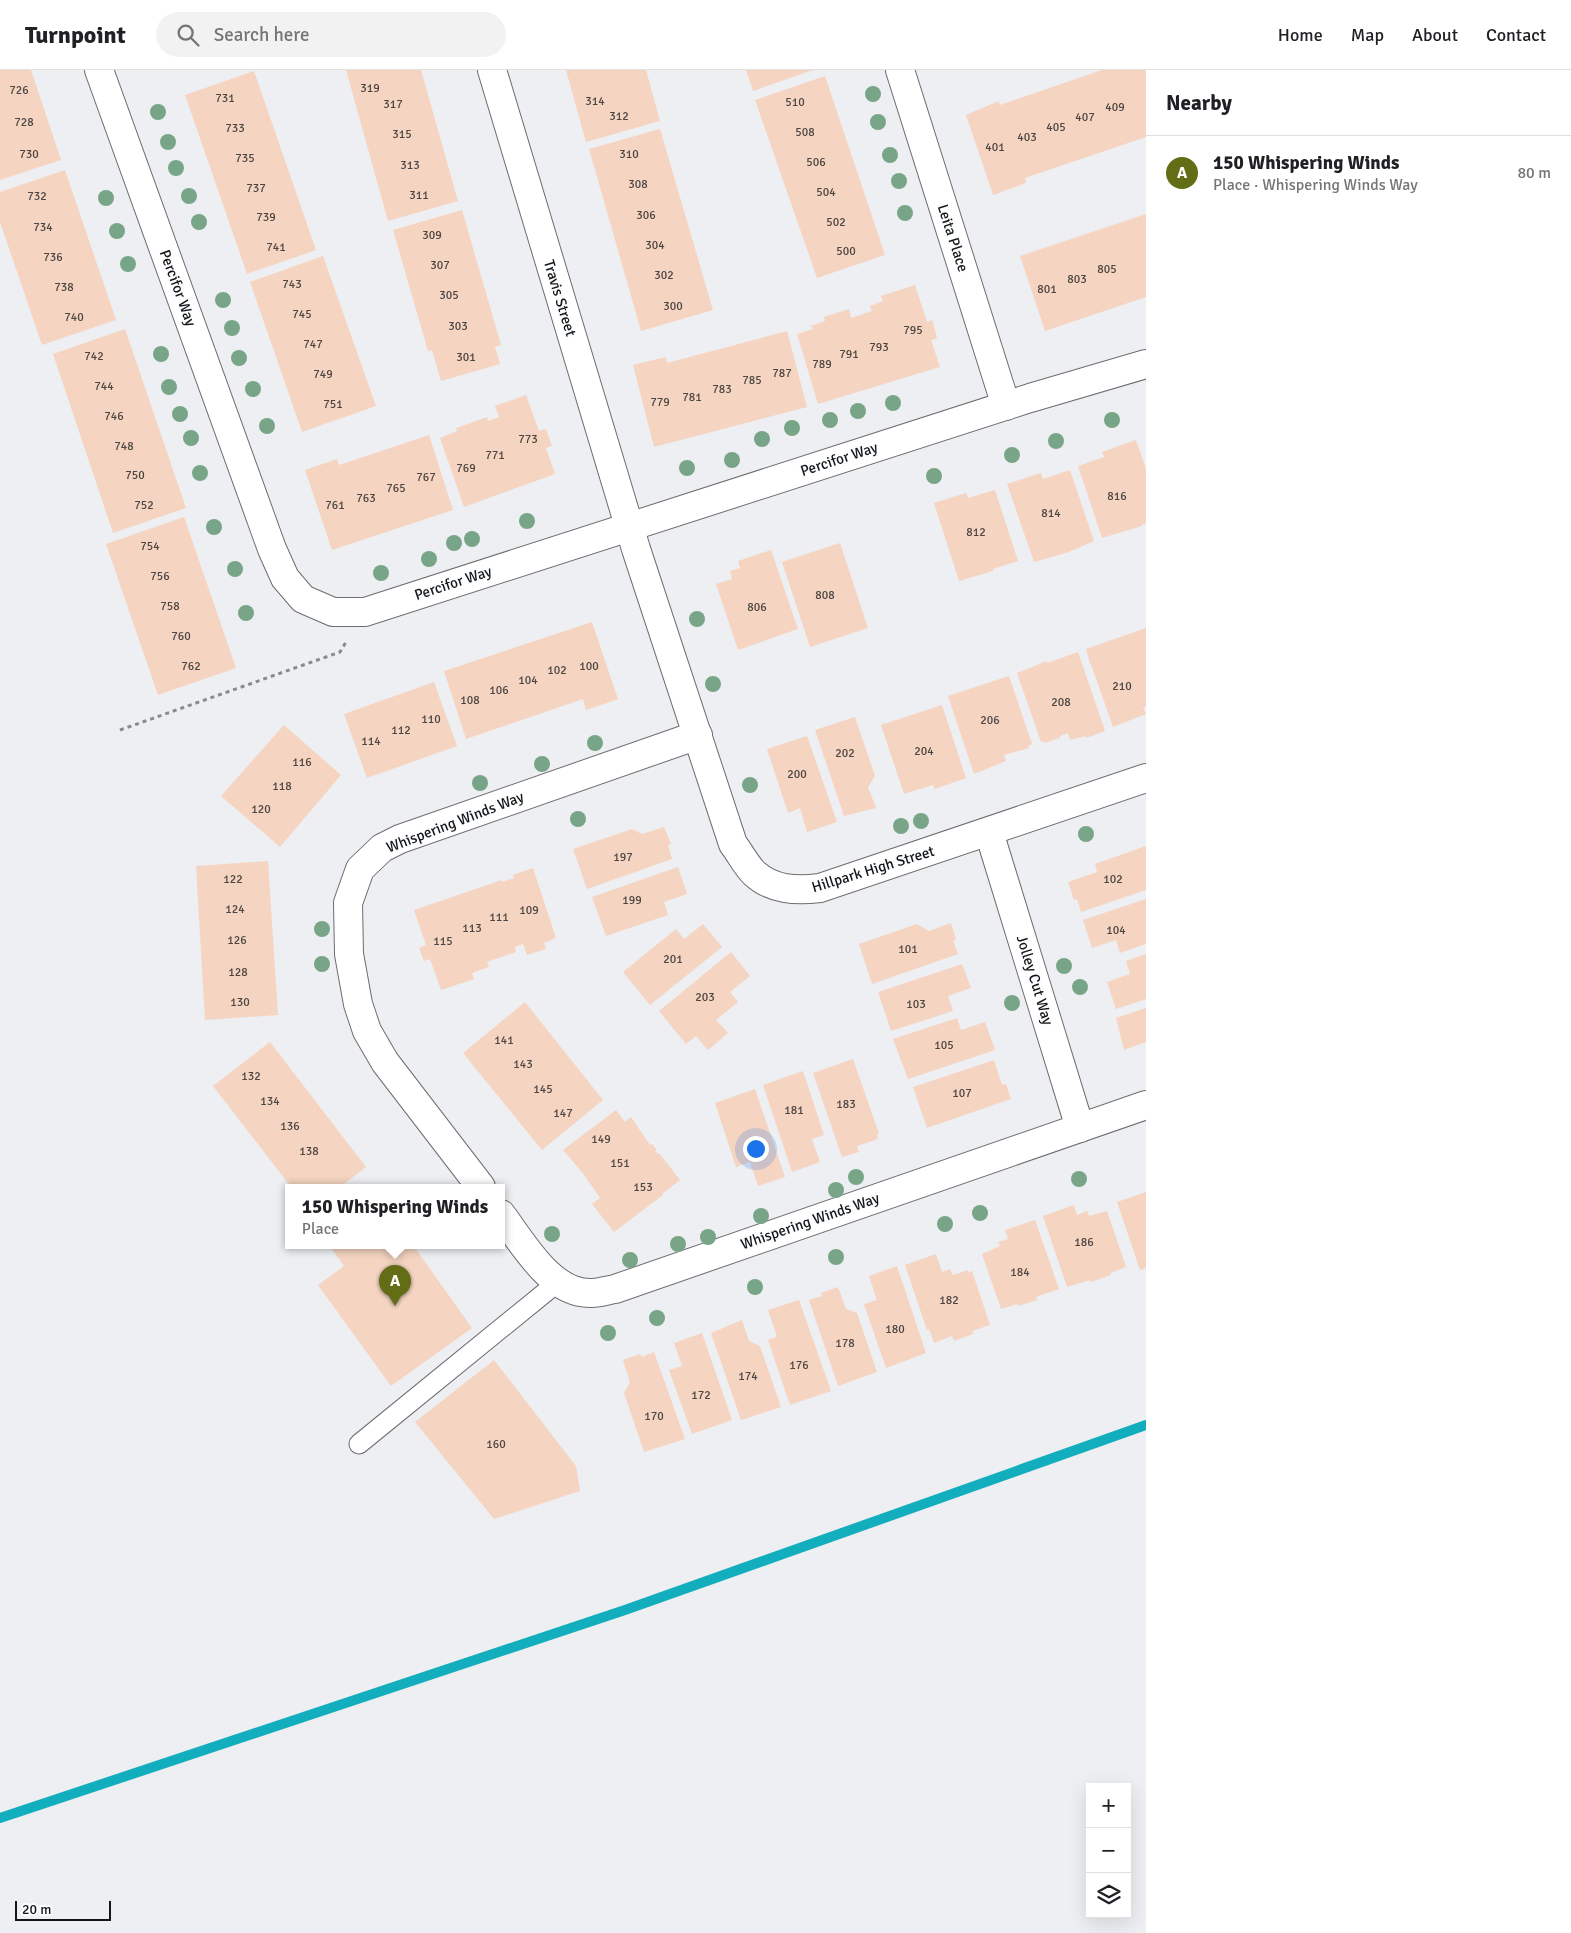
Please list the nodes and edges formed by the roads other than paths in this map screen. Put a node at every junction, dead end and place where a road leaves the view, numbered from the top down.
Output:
1 (99, 70) edge
2 (492, 70) edge
3 (900, 70) edge
4 (1146, 364) edge
5 (1006, 406) junction
6 (630, 526) junction
7 (698, 735) junction
8 (1146, 778) edge
9 (989, 832) junction
10 (1146, 1106) edge
11 (1080, 1128) junction
12 (479, 1184) edge
13 (505, 1219) edge
14 (558, 1282) junction
15 (359, 1444) dead end

1 - 6 street, Percifor Way
2 - 6 street, Travis Street
3 - 5 street, Leita Place
4 - 5 street, Percifor Way
5 - 6 street, Percifor Way
6 - 7 street, Hillpark High Street
7 - 9 street, Hillpark High Street
7 - 12 street, Whispering Winds Way
8 - 9 street, Hillpark High Street
9 - 11 street, Jolley Cut Way
10 - 11 street, Whispering Winds Way
11 - 14 street, Whispering Winds Way
13 - 14 street, Whispering Winds Way
14 - 15 lane

